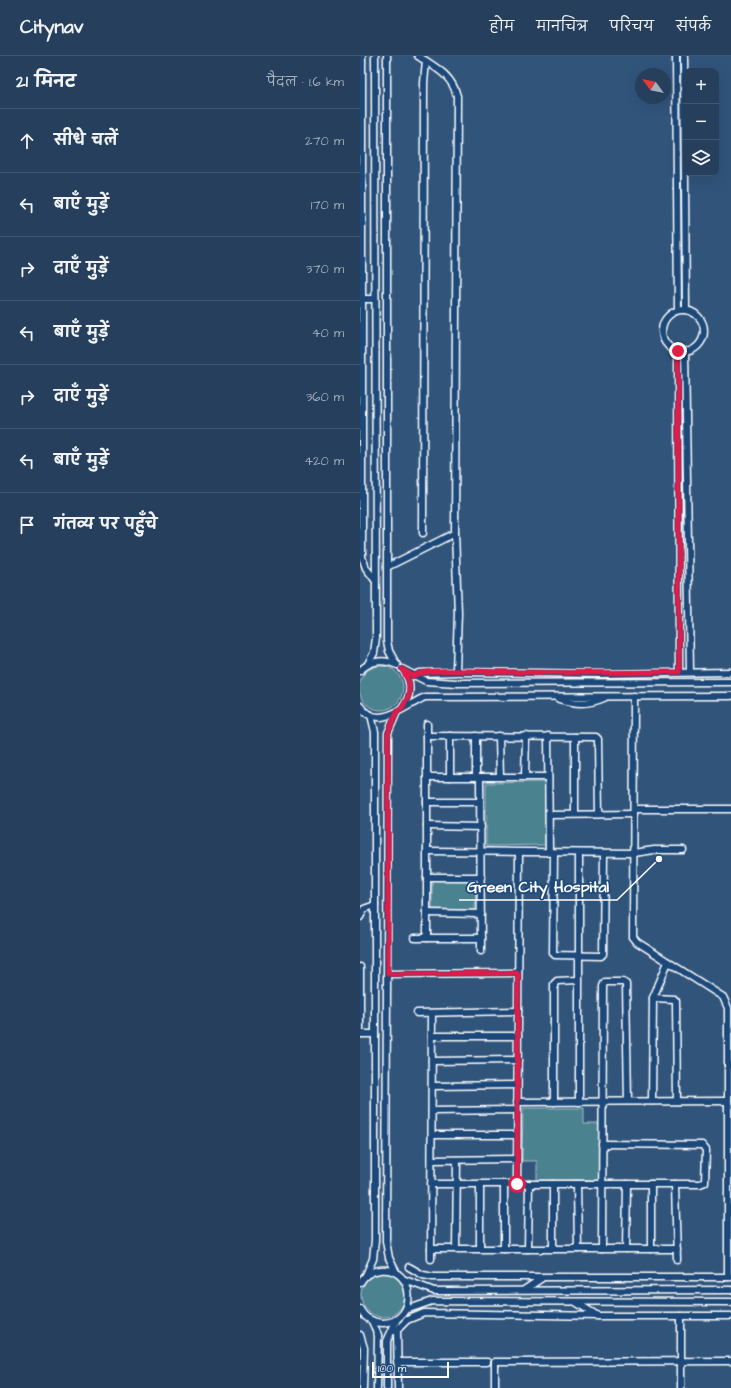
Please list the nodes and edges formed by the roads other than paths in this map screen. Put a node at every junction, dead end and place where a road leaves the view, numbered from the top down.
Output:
1 (362, 56) edge
2 (374, 56) edge
3 (387, 56) edge
4 (418, 56) edge
5 (676, 56) edge
6 (684, 56) edge
7 (426, 61) junction
8 (361, 299) edge
9 (375, 299) junction
10 (678, 310) junction
11 (686, 310) junction
12 (678, 351) junction
13 (685, 352) junction
14 (455, 532) junction
15 (423, 533) dead end
16 (387, 567) junction
17 (375, 580) junction
18 (368, 664) junction
19 (396, 664) junction
20 (402, 669) junction
21 (360, 670) edge
22 (458, 672) junction
23 (679, 672) junction
24 (690, 672) junction
25 (731, 672) edge
26 (413, 676) junction
27 (731, 682) edge
28 (634, 696) junction
29 (731, 696) edge
30 (361, 709) edge
31 (400, 710) junction
32 (371, 715) junction
33 (427, 724) dead end
34 (427, 736) junction
35 (450, 736) junction
36 (476, 736) junction
37 (499, 736) junction
38 (526, 736) junction
39 (548, 736) junction
40 (575, 737) junction
41 (427, 777) junction
42 (450, 777) junction
43 (478, 777) junction
44 (500, 777) junction
45 (525, 777) junction
46 (548, 777) junction
47 (427, 802) junction
48 (480, 802) junction
49 (731, 809) edge
50 (634, 811) junction
51 (575, 814) junction
52 (599, 814) junction
53 (549, 815) junction
54 (427, 826) junction
55 (481, 827) junction
56 (683, 850) dead end
57 (427, 851) junction
58 (481, 852) junction
59 (519, 853) junction
60 (551, 853) junction
61 (579, 853) junction
62 (604, 853) junction
63 (634, 853) junction
64 (427, 877) junction
65 (481, 877) junction
66 (375, 905) junction
67 (427, 913) junction
68 (481, 914) junction
69 (360, 917) edge
70 (415, 938) dead end
71 (427, 938) junction
72 (481, 938) junction
73 (481, 950) dead end
74 (578, 955) junction
75 (668, 962) junction
76 (360, 967) edge
77 (518, 973) junction
78 (388, 974) junction
79 (578, 980) junction
80 (653, 998) junction
81 (360, 999) edge
82 (518, 1011) junction
83 (417, 1013) dead end
84 (432, 1013) junction
85 (360, 1034) edge
86 (375, 1034) junction
87 (432, 1036) junction
88 (518, 1036) junction
89 (729, 1054) edge
90 (518, 1060) junction
91 (432, 1061) junction
92 (432, 1086) junction
93 (518, 1086) junction
94 (652, 1101) junction
95 (677, 1101) junction
96 (728, 1101) junction
97 (517, 1102) junction
98 (554, 1102) junction
99 (579, 1102) junction
100 (603, 1102) junction
101 (628, 1102) junction
102 (517, 1110) junction
103 (432, 1111) junction
104 (432, 1134) junction
105 (517, 1135) junction
106 (602, 1144) junction
107 (517, 1159) junction
108 (432, 1160) junction
109 (457, 1160) junction
110 (432, 1184) junction
111 (456, 1184) junction
112 (480, 1184) junction
113 (504, 1184) junction
114 (517, 1184) junction
115 (529, 1184) junction
116 (553, 1184) junction
117 (577, 1184) junction
118 (602, 1184) junction
119 (627, 1184) junction
120 (651, 1184) junction
121 (675, 1184) junction
122 (431, 1249) junction
123 (456, 1249) junction
124 (480, 1249) junction
125 (504, 1249) junction
126 (528, 1249) junction
127 (553, 1249) junction
128 (578, 1249) junction
129 (602, 1249) junction
130 (626, 1249) junction
131 (651, 1249) junction
132 (677, 1249) junction
133 (431, 1259) dead end
134 (677, 1260) dead end
135 (408, 1267) dead end
136 (396, 1272) junction
137 (366, 1276) junction
138 (730, 1277) edge
139 (542, 1278) junction
140 (405, 1280) junction
141 (360, 1282) edge
142 (524, 1290) junction
143 (731, 1290) edge
144 (731, 1302) edge
145 (577, 1303) junction
146 (406, 1310) junction
147 (360, 1311) edge
148 (598, 1316) junction
149 (681, 1316) junction
150 (731, 1316) edge
151 (396, 1319) junction
152 (372, 1321) junction
153 (360, 1335) edge
154 (681, 1361) junction
155 (731, 1361) edge
156 (397, 1362) junction
157 (487, 1362) dead end
158 (363, 1388) edge
159 (377, 1388) edge
160 (387, 1388) edge
161 (398, 1388) edge
162 (494, 1388) edge
163 (681, 1388) edge

1 - 8 street
2 - 9 street
3 - 16 street
4 - 7 street
5 - 10 street
6 - 11 street
7 - 14 street
7 - 15 street
8 - 9 street
8 - 17 street
9 - 17 street
10 - 11 street
10 - 12 street
11 - 13 street
12 - 13 street
12 - 23 street
13 - 24 street
14 - 16 street
14 - 22 street
16 - 19 street
17 - 18 street
18 - 19 street
18 - 21 street
19 - 20 street
20 - 26 street
20 - 31 street
22 - 23 street
22 - 26 street
23 - 24 street
24 - 25 street
26 - 27 street
28 - 29 street
28 - 31 street
28 - 50 street
30 - 32 street
31 - 32 street
31 - 78 street
32 - 66 street
33 - 34 street
34 - 35 street
34 - 41 street
35 - 36 street
35 - 42 street
36 - 37 street
36 - 43 street
37 - 38 street
37 - 44 street
38 - 39 street
38 - 45 street
39 - 40 street
39 - 46 street
40 - 51 street
40 - 52 street
41 - 42 street
41 - 47 street
42 - 43 street
43 - 44 street
43 - 48 street
44 - 45 street
45 - 46 street
46 - 53 street
47 - 48 street
47 - 54 street
48 - 55 street
49 - 50 street
50 - 52 street
50 - 63 street
51 - 52 street
51 - 53 street
53 - 60 street
54 - 55 street
54 - 57 street
55 - 58 street
56 - 63 street
57 - 58 street
57 - 64 street
58 - 59 street
58 - 65 street
59 - 60 street
59 - 77 street
60 - 61 street
60 - 74 street
61 - 62 street
61 - 74 street
62 - 63 street
62 - 74 street
63 - 75 street
64 - 65 street
64 - 67 street
65 - 68 street
66 - 69 street
66 - 86 street
67 - 68 street
67 - 71 street
68 - 72 street
70 - 71 street
71 - 72 street
72 - 73 street
74 - 79 street
75 - 80 street
75 - 89 street
76 - 81 street
77 - 78 street
77 - 82 street
78 - 136 street
79 - 98 street
79 - 99 street
80 - 94 street
80 - 95 street
81 - 85 street
82 - 84 street
82 - 88 street
83 - 84 street
84 - 87 street
85 - 86 street
86 - 137 street
87 - 88 street
87 - 91 street
88 - 90 street
89 - 96 street
90 - 91 street
90 - 93 street
91 - 92 street
92 - 93 street
92 - 103 street
93 - 97 street
94 - 95 street
94 - 101 street
95 - 96 street
96 - 138 street
97 - 98 street
97 - 102 street
98 - 99 street
99 - 100 street
100 - 101 street
100 - 101 street
100 - 106 street
102 - 103 street
102 - 105 street
103 - 104 street
104 - 105 street
104 - 108 street
105 - 107 street
106 - 118 street
106 - 121 street
107 - 109 street
107 - 114 street
108 - 109 street
108 - 110 street
109 - 111 street
110 - 111 street
110 - 122 street
111 - 112 street
111 - 123 street
112 - 113 street
112 - 124 street
113 - 114 street
113 - 125 street
114 - 115 street
115 - 116 street
115 - 126 street
116 - 117 street
116 - 127 street
117 - 118 street
117 - 128 street
118 - 119 street
118 - 129 street
119 - 120 street
119 - 130 street
120 - 121 street
120 - 131 street
121 - 132 street
122 - 123 street
122 - 133 street
123 - 124 street
124 - 125 street
125 - 126 street
126 - 127 street
127 - 128 street
128 - 129 street
129 - 130 street
130 - 131 street
131 - 132 street
132 - 134 street
135 - 139 street
136 - 137 street
136 - 140 street
137 - 141 street
138 - 139 street
139 - 142 street
140 - 142 street
140 - 146 street
142 - 143 street
144 - 145 street
145 - 146 street
145 - 148 street
146 - 151 street
147 - 152 street
148 - 149 street
148 - 156 street
149 - 150 street
149 - 154 street
151 - 152 street
151 - 160 street
152 - 159 street
153 - 158 street
154 - 155 street
154 - 162 street
154 - 163 street
156 - 157 street
156 - 161 street

